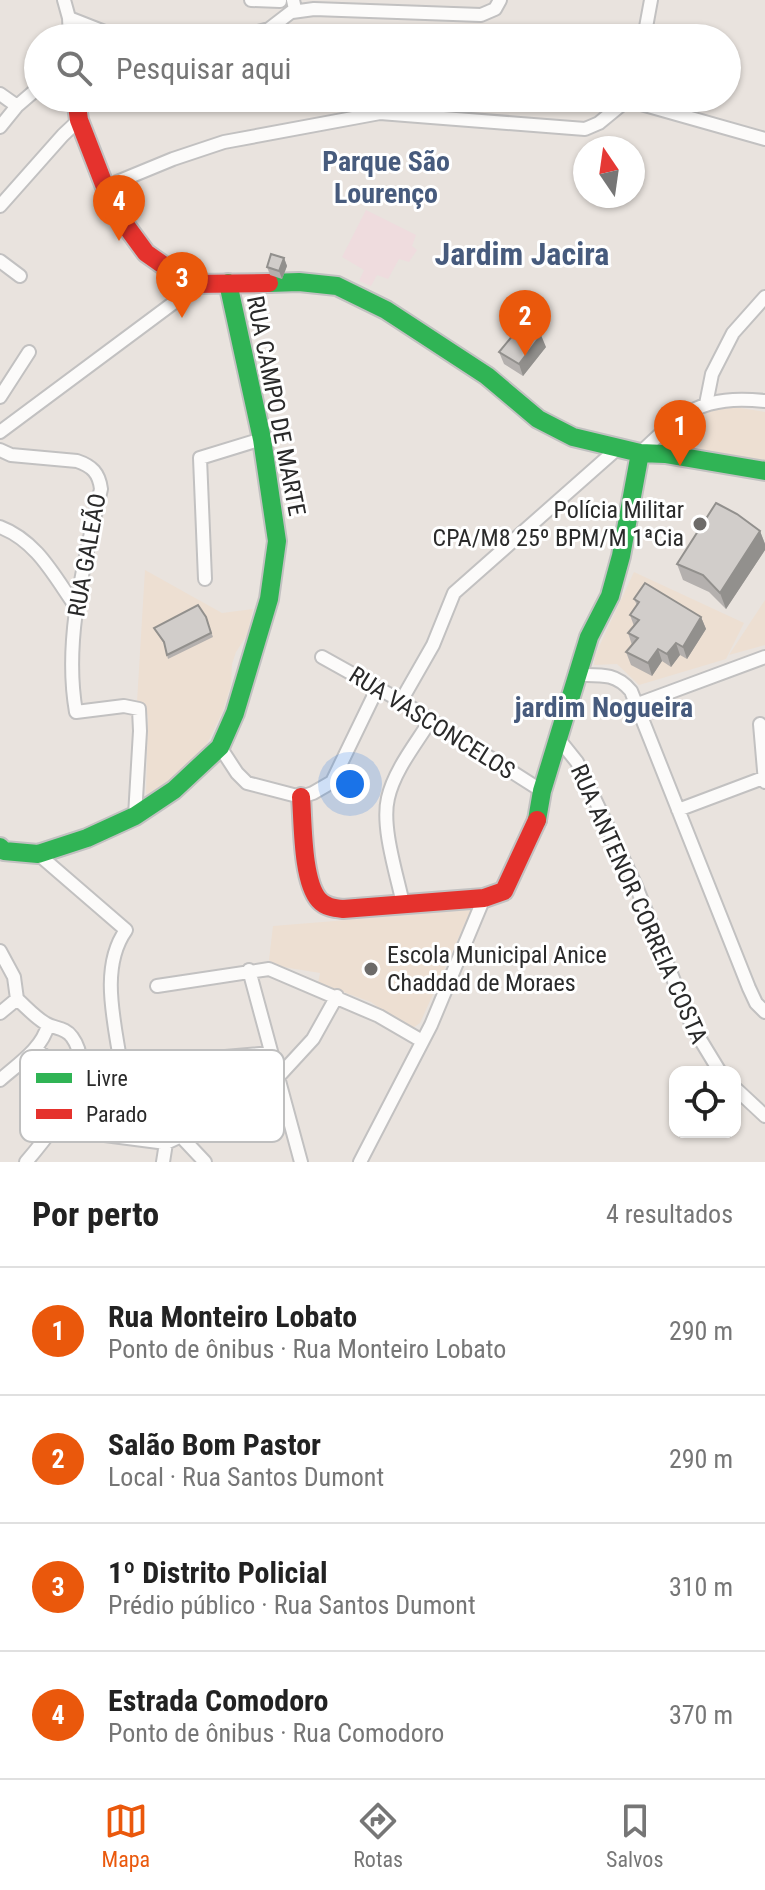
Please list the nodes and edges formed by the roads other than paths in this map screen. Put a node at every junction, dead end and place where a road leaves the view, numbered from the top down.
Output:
1 (64, 0) edge
2 (251, 0) edge
3 (266, 0) edge
4 (500, 0) edge
5 (651, 0) edge
6 (286, 6) edge
7 (69, 18) junction
8 (69, 24) edge
9 (84, 24) edge
10 (276, 24) edge
11 (647, 24) edge
12 (0, 94) edge
13 (24, 100) edge
14 (17, 106) junction
15 (78, 112) edge
16 (385, 112) edge
17 (612, 112) edge
18 (672, 112) edge
19 (380, 113) junction
20 (79, 120) junction
21 (0, 127) edge
22 (765, 139) edge
23 (105, 187) junction
24 (0, 206) edge
25 (0, 261) edge
26 (20, 276) dead end
27 (228, 283) junction
28 (190, 284) junction
29 (765, 297) edge
30 (29, 352) dead end
31 (0, 397) edge
32 (765, 401) edge
33 (706, 404) junction
34 (0, 432) edge
35 (262, 439) junction
36 (618, 448) junction
37 (0, 450) edge
38 (640, 453) junction
39 (765, 471) edge
40 (1, 527) edge
41 (0, 541) edge
42 (205, 579) dead end
43 (76, 607) junction
44 (322, 657) dead end
45 (765, 657) edge
46 (578, 675) junction
47 (377, 689) junction
48 (401, 701) junction
49 (638, 704) junction
50 (430, 721) junction
51 (760, 724) dead end
52 (557, 737) junction
53 (220, 747) junction
54 (764, 780) edge
55 (542, 791) junction
56 (301, 797) junction
57 (678, 810) junction
58 (135, 816) junction
59 (0, 847) edge
60 (38, 854) junction
61 (484, 898) junction
62 (403, 904) junction
63 (0, 951) edge
64 (249, 970) junction
65 (157, 986) dead end
66 (337, 996) junction
67 (17, 999) junction
68 (765, 1012) edge
69 (0, 1013) edge
70 (48, 1025) junction
71 (422, 1041) junction
72 (35, 1049) edge
73 (76, 1050) edge
74 (119, 1050) edge
75 (270, 1050) edge
76 (20, 1062) edge
77 (716, 1066) edge
78 (284, 1070) edge
79 (0, 1080) edge
80 (741, 1094) edge
81 (284, 1099) edge
82 (765, 1116) edge
83 (43, 1142) edge
84 (158, 1142) edge
85 (187, 1142) edge
86 (166, 1143) joint
87 (26, 1162) edge
88 (163, 1162) edge
89 (205, 1162) edge
90 (301, 1162) edge
91 (360, 1162) edge

1 - 7 street
2 - 3 street
3 - 6 street
4 - 6 street
5 - 11 street
6 - 10 street
7 - 8 street
7 - 9 street
12 - 14 street
13 - 14 street
14 - 21 street
15 - 20 street
16 - 19 street
17 - 19 street
18 - 22 street
19 - 23 street
20 - 23 street
20 - 24 street
23 - 28 street
25 - 26 street
27 - 28 street
27 - 35 street, RUA CAMPO DE MARTE
27 - 36 street
28 - 34 street
29 - 33 street
30 - 31 street
32 - 33 street
33 - 38 street
35 - 42 street
35 - 53 street, RUA CAMPO DE MARTE
36 - 38 street
36 - 48 street
37 - 43 street, RUA GALEÃO
38 - 39 street
38 - 46 street
40 - 41 street
40 - 43 street
43 - 58 street, RUA GALEÃO
44 - 47 street, RUA VASCONCELOS
45 - 49 street
46 - 49 street
46 - 52 street
47 - 48 street, RUA VASCONCELOS
47 - 56 street
48 - 50 street, RUA VASCONCELOS
49 - 57 street
50 - 55 street, RUA VASCONCELOS
50 - 62 street
51 - 54 street
52 - 55 street
52 - 77 street, RUA ANTENOR CORREIA COSTA
53 - 56 street
53 - 58 street, RUA CAMPO DE MARTE
54 - 57 street
55 - 61 street
56 - 62 street
57 - 68 street
58 - 60 street, RUA CAMPO DE MARTE
59 - 60 street
60 - 74 street
61 - 62 street
61 - 71 street
63 - 67 street
64 - 65 street
64 - 66 street
64 - 75 street
66 - 71 street
66 - 78 street
67 - 69 street
67 - 70 street
70 - 72 street
70 - 73 street
71 - 91 street
76 - 79 street
80 - 82 street
81 - 90 street
83 - 87 street
84 - 86 street
85 - 89 street
86 - 88 street

